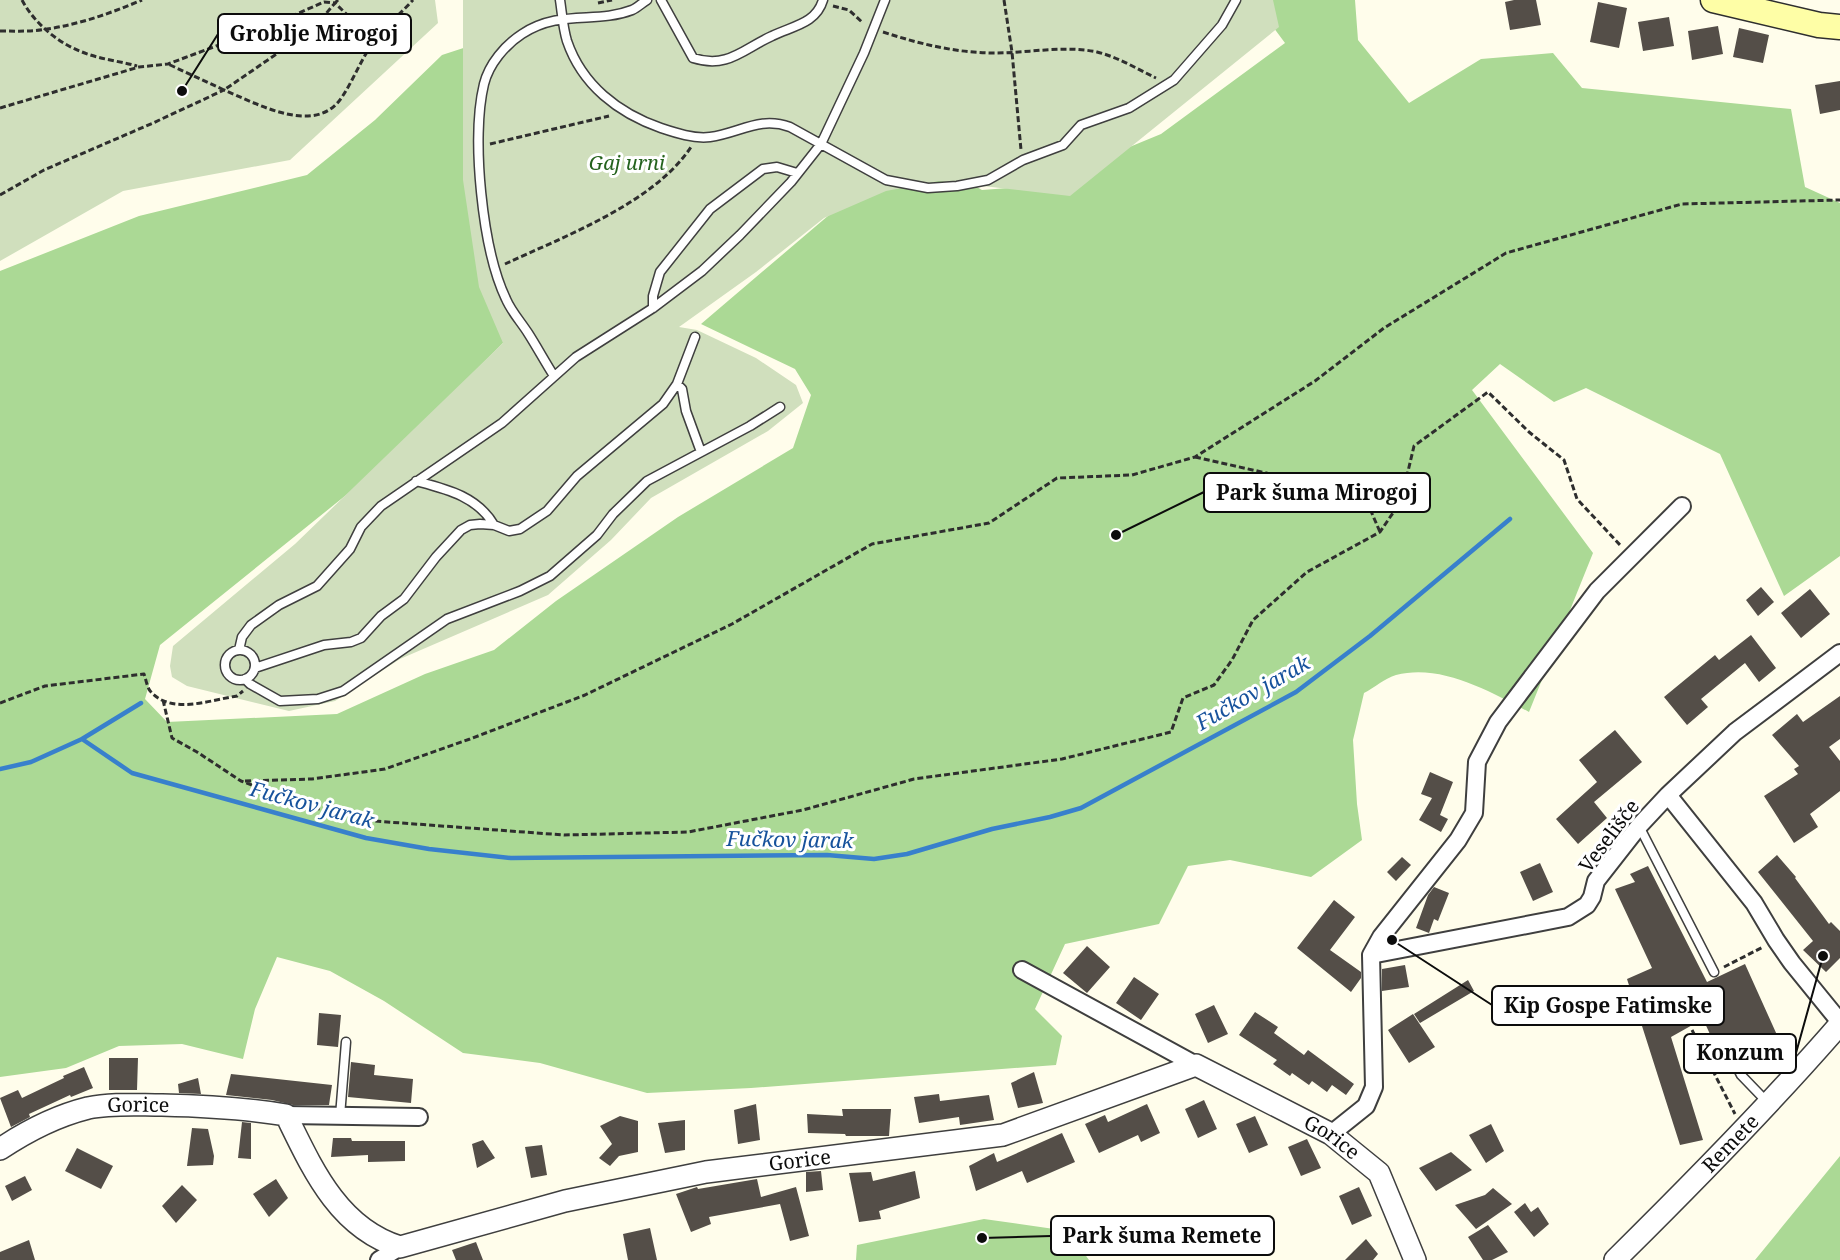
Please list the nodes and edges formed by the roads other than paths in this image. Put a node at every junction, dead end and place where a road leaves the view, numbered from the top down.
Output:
1 (560, 0) edge
2 (647, 0) edge
3 (661, 0) edge
4 (885, 0) edge
5 (1236, 0) edge
6 (1713, 0) edge
7 (823, 2) edge
8 (563, 18) junction
9 (1840, 27) edge
10 (821, 144) junction
11 (797, 173) junction
12 (653, 308) junction
13 (695, 338) dead end
14 (554, 376) junction
15 (677, 384) junction
16 (780, 407) dead end
17 (700, 452) junction
18 (416, 481) junction
19 (1682, 506) dead end
20 (494, 525) junction
21 (239, 650) junction
22 (1840, 653) edge
23 (255, 668) junction
24 (248, 682) junction
25 (1668, 795) junction
26 (1639, 826) junction
27 (1371, 955) junction
28 (1022, 970) dead end
29 (1714, 972) road end
30 (1840, 1023) edge
31 (346, 1042) dead end
32 (1735, 1063) dead end
33 (1196, 1065) junction
34 (1768, 1103) junction
35 (286, 1114) junction
36 (340, 1116) junction
37 (419, 1117) dead end
38 (1331, 1134) junction
39 (0, 1149) edge
40 (400, 1247) junction
41 (379, 1260) edge
42 (1415, 1260) edge
43 (1615, 1260) edge

1 - 8 lane
2 - 8 lane
3 - 7 lane
4 - 10 lane
5 - 10 lane
6 - 9 main road
8 - 10 lane
8 - 14 lane
10 - 11 lane
11 - 12 lane
11 - 12 lane
12 - 14 lane
13 - 15 lane
14 - 18 lane
15 - 17 lane
15 - 20 lane
16 - 17 lane
17 - 24 lane
18 - 20 lane
18 - 21 lane
19 - 27 street
20 - 23 lane
21 - 23 lane
21 - 24 lane
22 - 25 street, Veselišče
23 - 24 lane
25 - 26 street, Veselišče
25 - 30 street, Remete
26 - 27 street, Veselišče
26 - 29 lane
27 - 38 street
28 - 33 street, Gorice
30 - 34 street, Remete
31 - 36 lane
32 - 34 lane
33 - 38 street, Gorice
33 - 40 street, Gorice
34 - 43 street, Remete
35 - 36 street, Gorice
35 - 39 street, Gorice
35 - 40 street
36 - 37 street, Gorice
38 - 42 street, Gorice
40 - 41 street, Gorice

